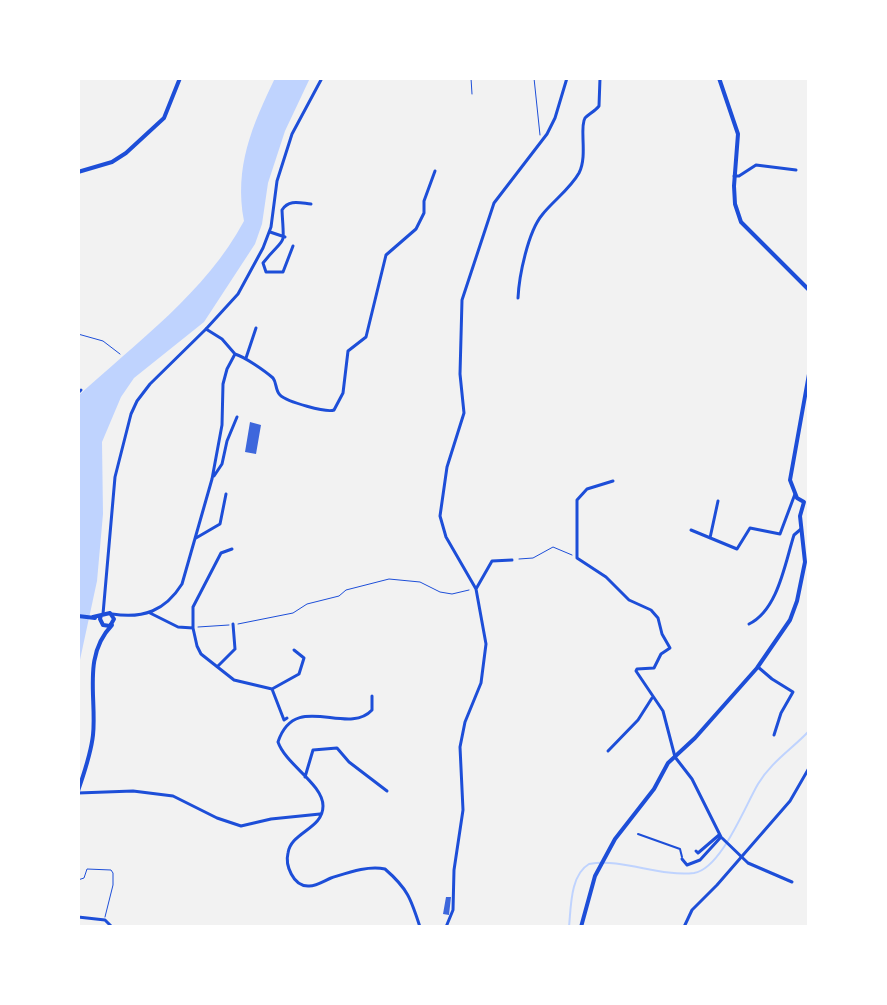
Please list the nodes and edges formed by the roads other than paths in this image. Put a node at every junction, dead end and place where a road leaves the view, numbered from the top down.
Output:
1 (180, 78) edge
2 (322, 78) edge
3 (567, 78) edge
4 (600, 78) edge
5 (719, 78) edge
6 (796, 170) dead end
7 (435, 171) dead end
8 (78, 172) edge
9 (734, 176) junction
10 (311, 204) dead end
11 (269, 232) junction
12 (285, 237) junction
13 (293, 246) dead end
14 (809, 290) edge
15 (518, 298) dead end
16 (256, 328) dead end
17 (206, 329) junction
18 (235, 354) junction
19 (246, 358) junction
20 (809, 374) edge
21 (237, 417) dead end
22 (212, 479) junction
23 (613, 481) dead end
24 (226, 494) dead end
25 (795, 494) junction
26 (718, 501) dead end
27 (806, 503) edge
28 (801, 529) junction
29 (691, 530) dead end
30 (196, 538) junction
31 (710, 538) junction
32 (232, 549) dead end
33 (512, 560) road end
34 (476, 589) junction
35 (105, 606) junction
36 (150, 613) junction
37 (111, 614) junction
38 (78, 616) edge
39 (126, 616) junction
40 (101, 618) junction
41 (112, 624) junction
42 (233, 624) road end
43 (749, 624) dead end
44 (193, 628) junction
45 (103, 634) junction
46 (294, 650) dead end
47 (218, 666) junction
48 (758, 667) junction
49 (272, 689) junction
50 (372, 696) dead end
51 (652, 698) junction
52 (287, 718) dead end
53 (774, 735) dead end
54 (608, 751) dead end
55 (675, 757) junction
56 (809, 768) edge
57 (305, 777) junction
58 (387, 791) dead end
59 (78, 792) edge
60 (320, 814) junction
61 (638, 834) dead end
62 (720, 836) junction
63 (696, 851) dead end
64 (739, 857) junction
65 (682, 859) joint
66 (78, 880) edge
67 (792, 882) dead end
68 (78, 917) edge
69 (105, 920) junction
70 (112, 927) edge
71 (420, 927) edge
72 (446, 927) edge
73 (581, 927) edge
74 (684, 927) edge

1 - 8 main road
2 - 11 street
3 - 34 street
4 - 15 street
5 - 9 main road
6 - 9 street
7 - 19 street
9 - 14 main road
10 - 12 street
11 - 12 street
11 - 17 street
12 - 13 street
16 - 19 street
17 - 18 street
17 - 35 street
18 - 19 street
18 - 22 street
20 - 25 main road
21 - 22 street
22 - 30 street
23 - 51 street
24 - 30 street
25 - 27 main road
25 - 31 street
26 - 31 street
27 - 28 main road
28 - 43 street
28 - 48 main road
29 - 31 street
30 - 36 street
32 - 44 street
33 - 34 street
34 - 72 street
35 - 37 street
35 - 40 street
36 - 39 street
36 - 44 street
37 - 39 street
37 - 40 main road
37 - 41 main road
38 - 40 main road
39 - 41 street
40 - 41 main road
40 - 45 main road
41 - 45 main road
42 - 47 street
44 - 47 street
45 - 59 main road
46 - 49 street
47 - 49 street
48 - 53 street
48 - 55 main road
49 - 52 street
50 - 57 street
51 - 54 street
51 - 55 street
55 - 62 street
55 - 73 main road
56 - 64 street
57 - 58 street
57 - 60 street
59 - 60 street
60 - 71 street
61 - 65 street
62 - 63 street
62 - 64 street
62 - 65 street
64 - 67 street
64 - 74 street
66 - 69 lane
68 - 69 street
69 - 70 street

